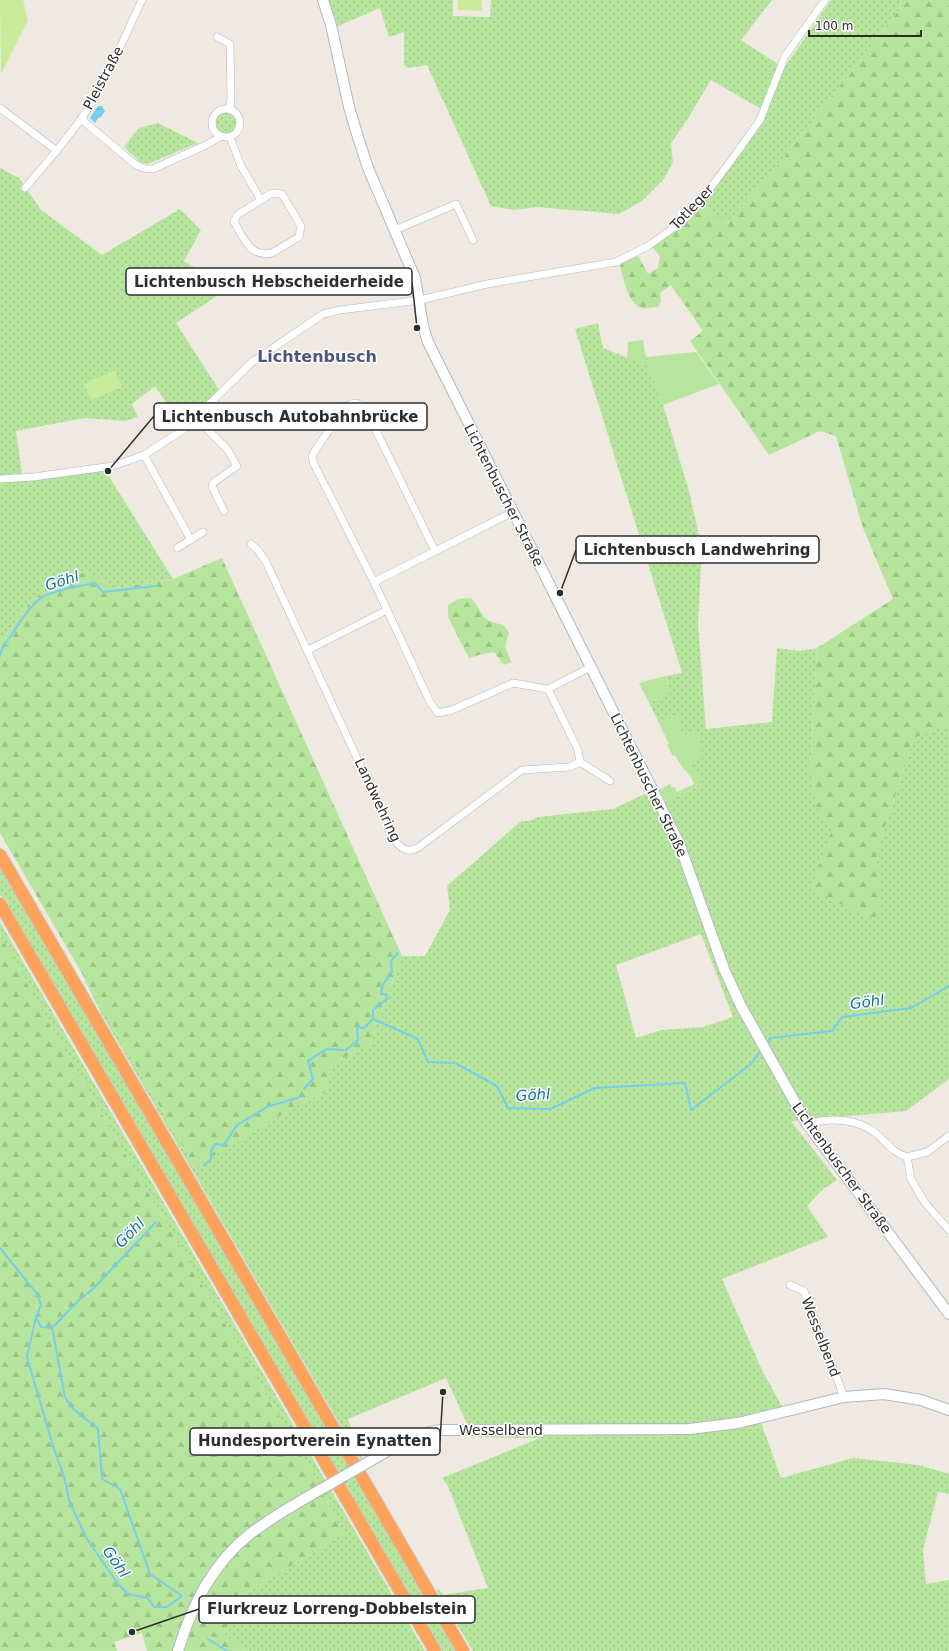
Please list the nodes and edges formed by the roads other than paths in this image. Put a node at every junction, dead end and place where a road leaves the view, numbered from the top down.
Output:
1 (142, 0) edge
2 (323, 0) edge
3 (824, 0) edge
4 (217, 37) dead end
5 (0, 108) edge
6 (230, 109) junction
7 (81, 119) junction
8 (220, 137) junction
9 (230, 137) junction
10 (57, 151) junction
11 (25, 188) dead end
12 (260, 200) junction
13 (396, 230) junction
14 (473, 240) dead end
15 (420, 300) junction
16 (197, 419) junction
17 (144, 455) junction
18 (0, 479) edge
19 (224, 511) dead end
20 (513, 512) junction
21 (203, 532) dead end
22 (191, 540) junction
23 (251, 544) dead end
24 (177, 548) dead end
25 (435, 551) junction
26 (374, 582) junction
27 (387, 610) junction
28 (308, 650) junction
29 (591, 667) junction
30 (548, 689) junction
31 (580, 762) junction
32 (610, 781) dead end
33 (0, 855) edge
34 (0, 904) edge
35 (807, 1124) junction
36 (949, 1136) edge
37 (907, 1157) junction
38 (949, 1230) edge
39 (790, 1285) dead end
40 (949, 1314) edge
41 (844, 1396) junction
42 (949, 1410) edge
43 (178, 1651) edge
44 (435, 1651) edge
45 (463, 1651) edge

1 - 7 street, Pleistraße
2 - 13 street, Lichtenbuscher Straße
3 - 15 street, Totleger
4 - 6 street
5 - 10 street
6 - 8 street
6 - 9 street
7 - 8 street
7 - 10 street, Pleistraße
8 - 9 street
9 - 12 street
10 - 11 street, Pleistraße
12 - 12 street
13 - 14 street
13 - 15 street, Lichtenbuscher Straße
15 - 16 street, Totleger
15 - 20 street, Lichtenbuscher Straße
16 - 17 street, Totleger
16 - 19 street
17 - 18 street, Totleger
17 - 22 street
20 - 25 street
20 - 29 street, Lichtenbuscher Straße
21 - 22 street
22 - 24 street
23 - 28 street, Landwehring
25 - 26 street
25 - 26 street
26 - 27 street
27 - 28 street
27 - 30 street
28 - 31 street, Landwehring
29 - 30 street
29 - 35 street, Lichtenbuscher Straße
30 - 31 street
31 - 32 street
33 - 45 highway
34 - 44 highway
35 - 37 street
35 - 40 street, Lichtenbuscher Straße
36 - 37 street
37 - 38 street
39 - 41 street, Wesselbend
41 - 42 street, Wesselbend
41 - 43 street, Wesselbend, bridge

